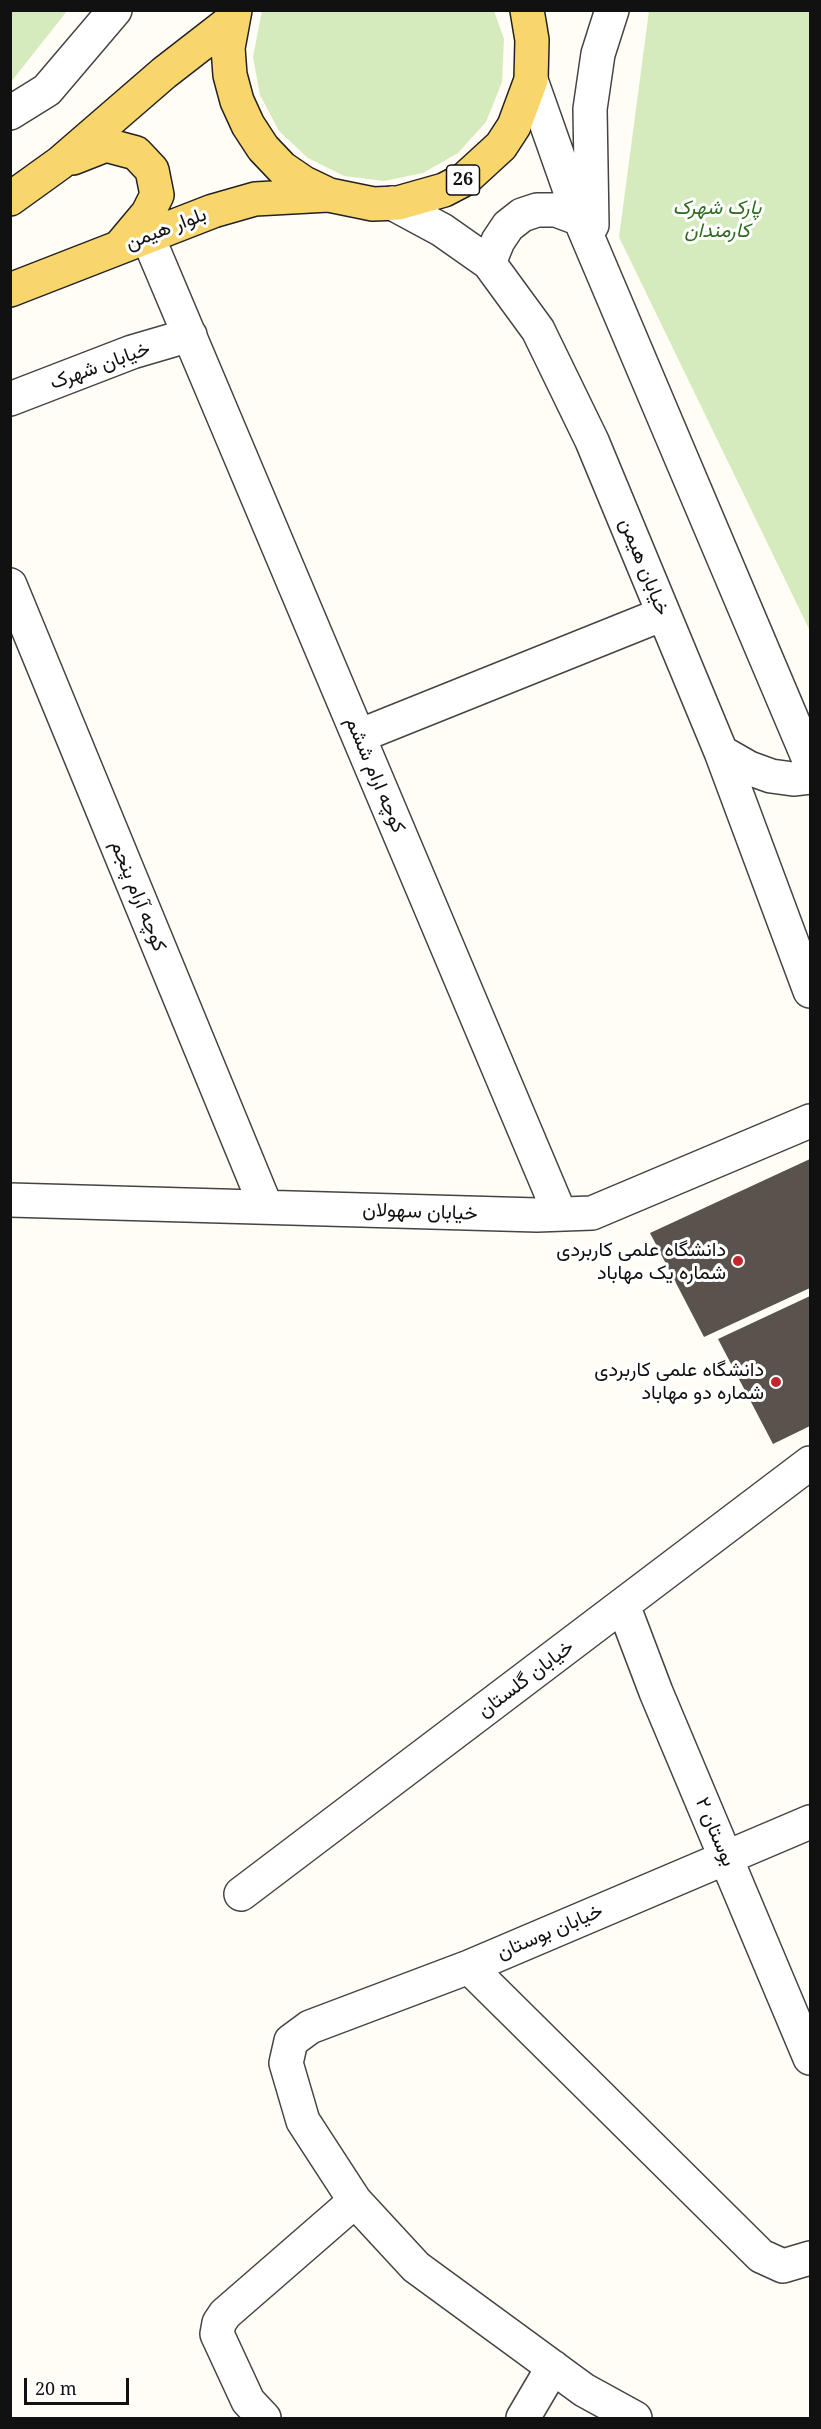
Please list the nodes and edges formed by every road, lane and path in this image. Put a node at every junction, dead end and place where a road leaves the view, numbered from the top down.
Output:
1 (115, 10) edge
2 (527, 10) edge
3 (612, 10) edge
4 (233, 16) edge
5 (531, 80) junction
6 (10, 113) edge
7 (60, 163) junction
8 (329, 195) junction
9 (10, 199) edge
10 (392, 203) junction
11 (587, 234) junction
12 (134, 240) junction
13 (489, 263) junction
14 (10, 290) edge
15 (190, 335) junction
16 (10, 399) edge
17 (10, 585) edge
18 (663, 614) junction
19 (359, 736) junction
20 (721, 752) junction
21 (810, 762) edge
22 (810, 777) edge
23 (810, 991) edge
24 (810, 1121) edge
25 (10, 1200) edge
26 (266, 1207) junction
27 (560, 1214) junction
28 (810, 1463) edge
29 (623, 1605) junction
30 (810, 1822) edge
31 (725, 1858) junction
32 (241, 1894) dead end
33 (469, 1967) junction
34 (810, 2058) edge
35 (356, 2201) junction
36 (810, 2258) edge
37 (553, 2367) junction
38 (264, 2418) edge
39 (523, 2418) edge
40 (635, 2418) edge

1 - 6 street
2 - 5 main road, 26
3 - 11 street
4 - 7 main road, 26
4 - 8 main road, 26
5 - 10 main road, 26
5 - 11 street
7 - 9 main road, 26
7 - 12 main road
8 - 10 main road, 26
8 - 12 main road, بلوار هیمن / 26
10 - 13 street, خیابان هیمن
11 - 13 street
11 - 21 street
12 - 14 main road, بلوار هیمن / 26
12 - 15 street, کوچه ارام ششم
13 - 18 street, خیابان هیمن
15 - 16 street, خیابان شهرک
15 - 19 street, کوچه ارام ششم
17 - 26 street, کوچه آرام پنجم
18 - 19 street
18 - 20 street, خیابان هیمن
19 - 27 street, کوچه ارام ششم
20 - 22 street
20 - 23 street, خیابان هیمن
24 - 27 street, خیابان سهولان
25 - 26 street, خیابان سهولان
26 - 27 street, خیابان سهولان
28 - 29 street, خیابان گلستان
29 - 31 street, بوستان ۲
29 - 32 street, خیابان گلستان
30 - 31 street, خیابان بوستان
31 - 33 street, خیابان بوستان
31 - 34 street, بوستان ۲
33 - 35 street, خیابان بوستان
33 - 36 street
35 - 37 street
35 - 38 street
37 - 39 street
37 - 40 street

